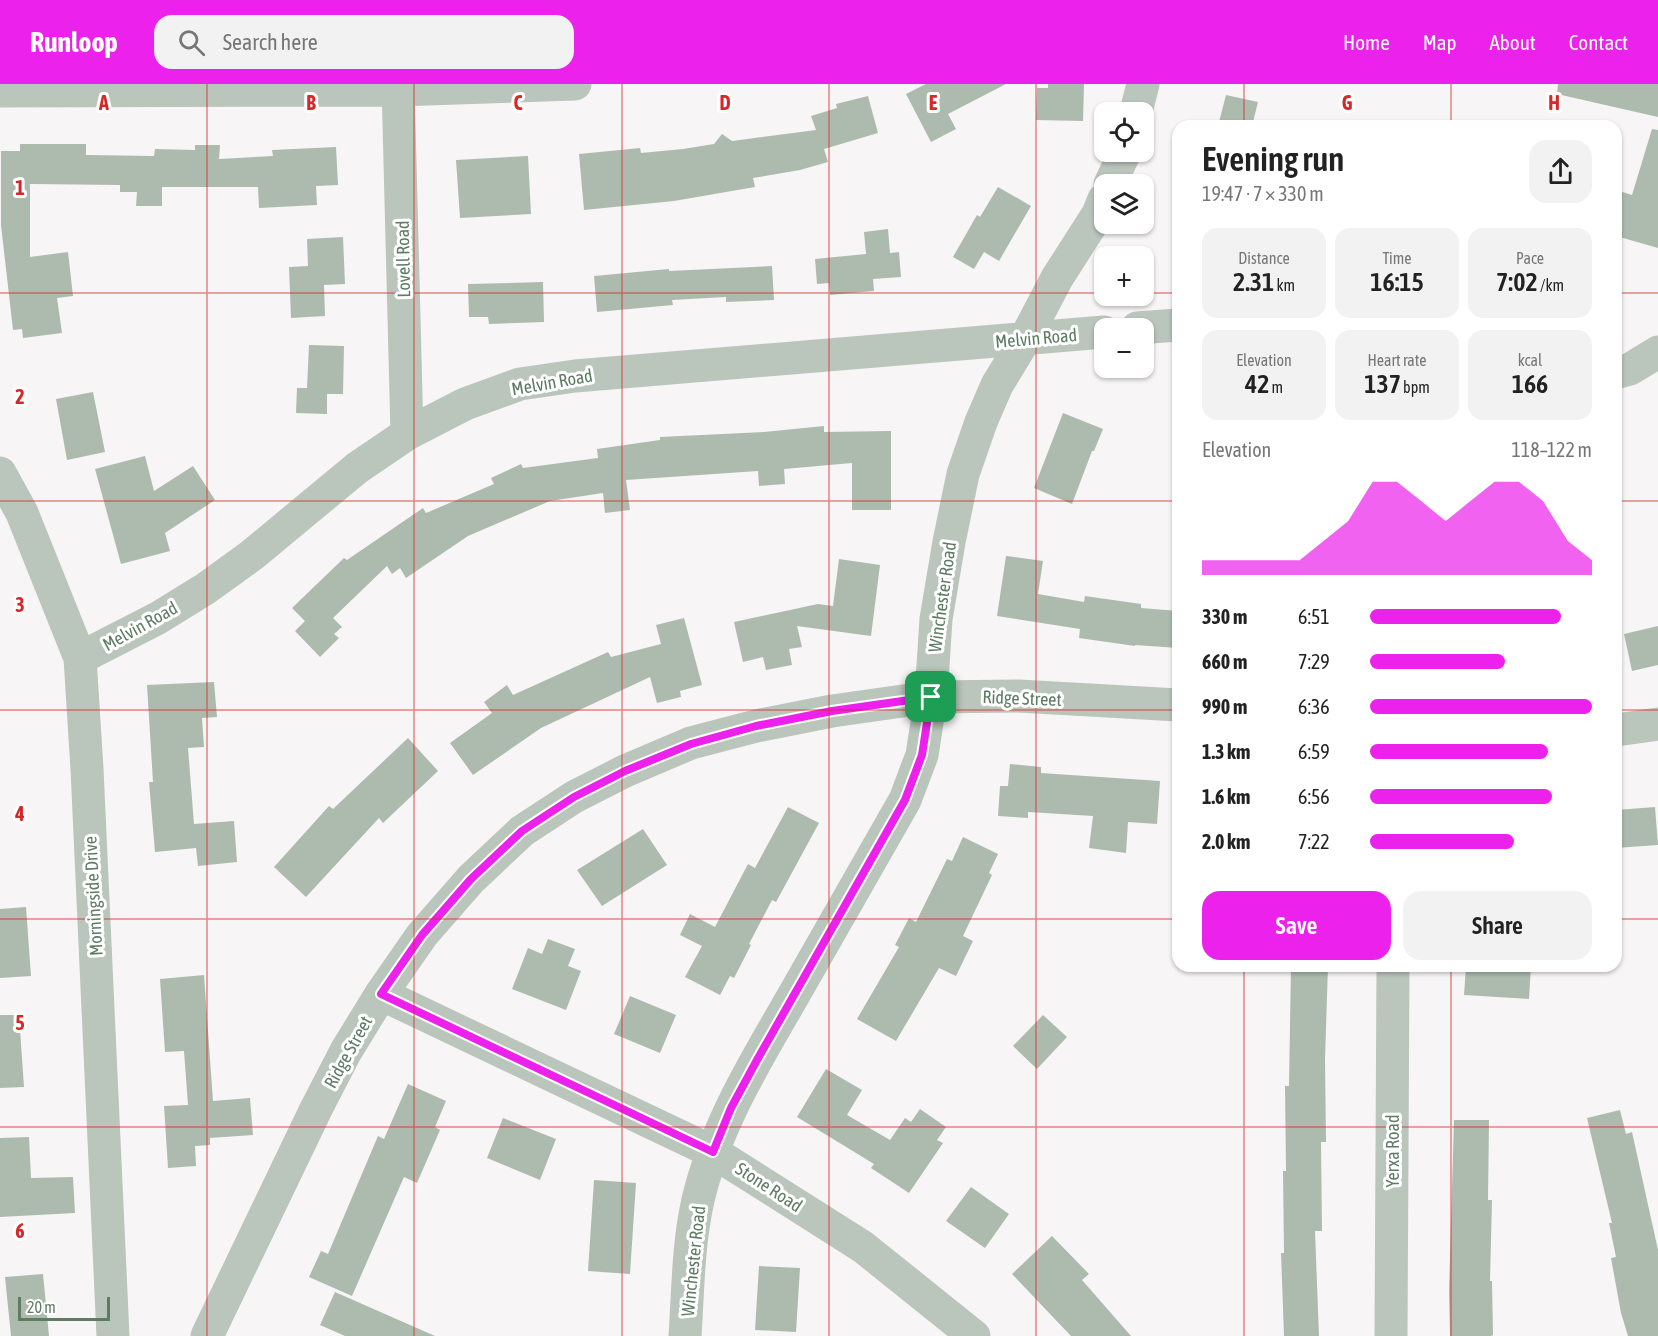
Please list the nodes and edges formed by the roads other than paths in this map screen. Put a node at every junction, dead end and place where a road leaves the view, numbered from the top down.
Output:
1 (575, 84) edge
2 (1143, 84) edge
3 (398, 87) edge
4 (0, 91) edge
5 (1138, 102) edge
6 (1094, 219) edge
7 (1172, 325) edge
8 (1154, 327) edge
9 (1094, 333) edge
10 (1025, 339) junction
11 (1658, 352) edge
12 (1622, 371) edge
13 (407, 435) junction
14 (0, 473) edge
15 (80, 658) junction
16 (931, 697) junction
17 (1172, 705) edge
18 (1658, 724) edge
19 (1622, 729) edge
20 (1393, 972) edge
21 (381, 994) junction
22 (713, 1152) junction
23 (112, 1336) edge
24 (207, 1336) edge
25 (685, 1336) edge
26 (974, 1336) edge
27 (1391, 1336) edge

1 - 3 street
2 - 5 street
3 - 4 street
3 - 13 street, Lovell Road
6 - 10 street, Winchester Road
7 - 8 street
9 - 10 street, Melvin Road
10 - 13 street, Melvin Road
10 - 16 street, Winchester Road
11 - 12 street
13 - 15 street, Melvin Road
14 - 15 street, Morningside Drive
15 - 23 street, Morningside Drive
16 - 17 street, Ridge Street
16 - 21 street, Ridge Street
16 - 22 street, Winchester Road
18 - 19 street
20 - 27 street, Yerxa Road
21 - 22 street, Stone Road
21 - 24 street, Ridge Street
22 - 25 street, Winchester Road
22 - 26 street, Stone Road

